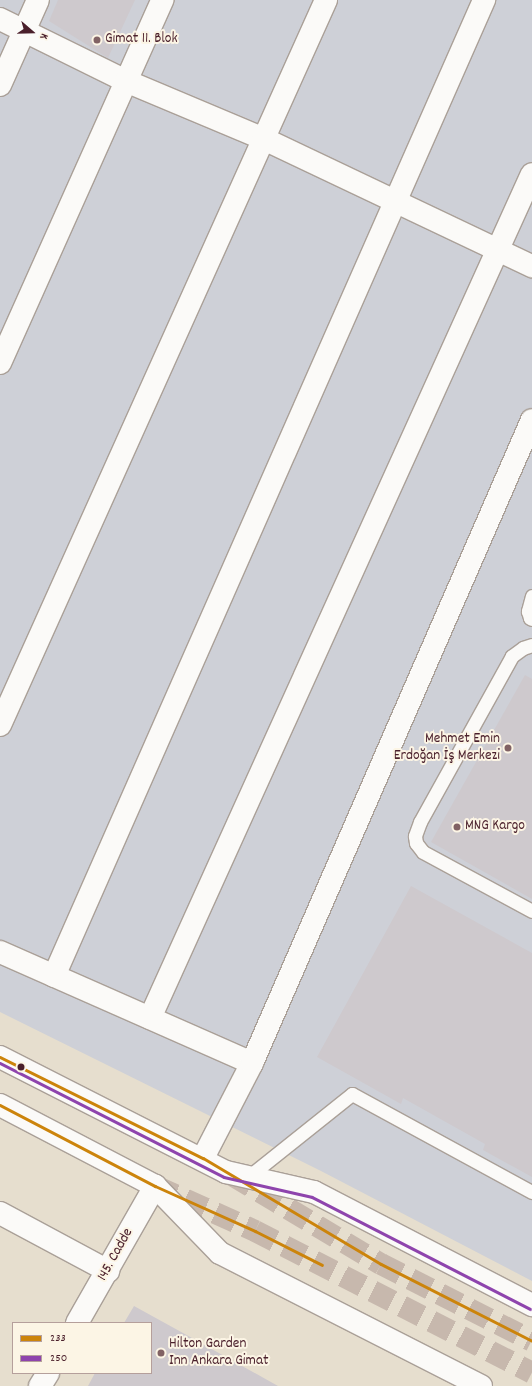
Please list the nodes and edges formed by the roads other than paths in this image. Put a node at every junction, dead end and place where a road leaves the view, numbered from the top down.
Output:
1 (38, 0) edge
2 (162, 0) edge
3 (326, 0) edge
4 (484, 0) edge
5 (0, 19) edge
6 (24, 31) junction
7 (126, 81) junction
8 (0, 85) edge
9 (264, 138) junction
10 (532, 174) edge
11 (395, 202) junction
12 (497, 251) junction
13 (532, 266) edge
14 (0, 363) edge
15 (532, 420) edge
16 (532, 596) edge
17 (532, 619) edge
18 (532, 645) edge
19 (0, 725) edge
20 (532, 911) edge
21 (0, 952) edge
22 (54, 976) junction
23 (150, 1018) junction
24 (0, 1057) edge
25 (252, 1063) junction
26 (0, 1105) edge
27 (203, 1158) junction
28 (248, 1177) junction
29 (155, 1186) junction
30 (532, 1192) edge
31 (0, 1213) edge
32 (108, 1271) junction
33 (532, 1305) edge
34 (78, 1322) edge
35 (47, 1374) edge
36 (40, 1386) edge
37 (481, 1386) edge

1 - 6 street
2 - 7 street
3 - 9 street
4 - 11 street
5 - 6 street
6 - 7 street
6 - 8 street
7 - 9 street
7 - 14 street
9 - 11 street
9 - 19 street
10 - 12 street
11 - 12 street
11 - 22 street
12 - 13 street
12 - 23 street
15 - 25 street
16 - 17 lane
18 - 20 lane
21 - 22 street
22 - 23 street
23 - 25 street
24 - 27 street
25 - 27 street
26 - 29 street
27 - 28 street
28 - 30 lane
28 - 33 street
29 - 32 street, 145. Cadde
29 - 37 street
31 - 32 street
32 - 34 street, 145. Cadde
35 - 36 street

